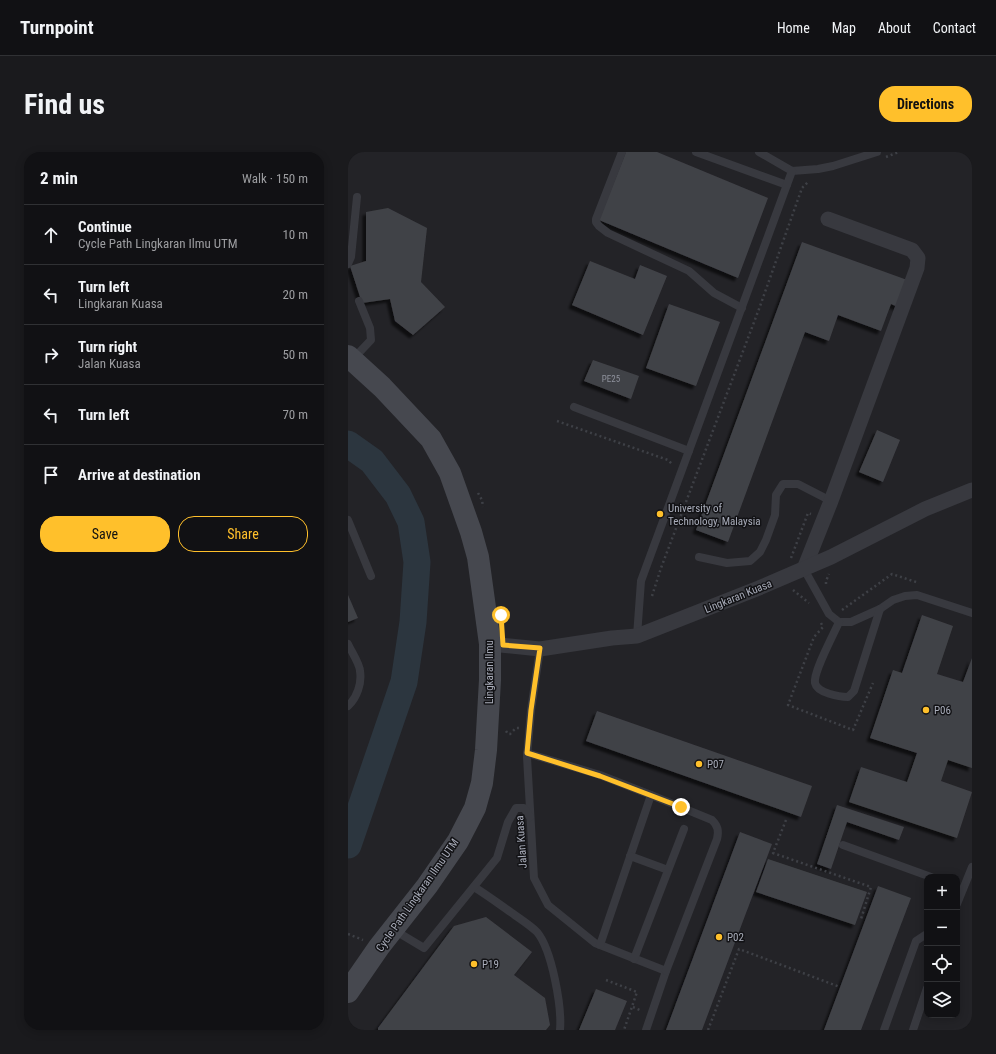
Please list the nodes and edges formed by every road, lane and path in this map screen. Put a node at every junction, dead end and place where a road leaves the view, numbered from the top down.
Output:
1 (622, 152) edge
2 (696, 152) edge
3 (759, 152) edge
4 (899, 152) edge
5 (881, 155) edge
6 (854, 156) edge
7 (792, 171) junction
8 (811, 180) dead end
9 (787, 185) junction
10 (357, 197) dead end
11 (828, 219) dead end
12 (348, 264) edge
13 (359, 301) dead end
14 (742, 308) junction
15 (350, 358) edge
16 (574, 407) dead end
17 (557, 421) dead end
18 (689, 451) junction
19 (671, 471) dead end
20 (474, 486) dead end
21 (972, 490) edge
22 (831, 501) junction
23 (483, 507) dead end
24 (824, 518) junction
25 (348, 520) edge
26 (699, 558) dead end
27 (789, 563) dead end
28 (804, 569) junction
29 (829, 572) dead end
30 (371, 576) dead end
31 (921, 584) dead end
32 (827, 586) dead end
33 (793, 589) dead end
34 (651, 601) dead end
35 (812, 608) dead end
36 (837, 609) dead end
37 (880, 609) junction
38 (972, 613) edge
39 (819, 621) dead end
40 (839, 622) junction
41 (637, 636) junction
42 (348, 644) edge
43 (490, 644) junction
44 (540, 648) junction
45 (872, 683) dead end
46 (348, 706) edge
47 (506, 726) dead end
48 (526, 728) dead end
49 (527, 753) junction
50 (651, 795) junction
51 (531, 818) junction
52 (786, 820) dead end
53 (684, 829) dead end
54 (843, 845) dead end
55 (630, 856) junction
56 (972, 867) edge
57 (668, 870) junction
58 (924, 874) edge
59 (474, 887) junction
60 (960, 887) edge
61 (861, 919) dead end
62 (394, 930) junction
63 (924, 936) edge
64 (600, 946) junction
65 (634, 959) junction
66 (666, 971) junction
67 (606, 980) dead end
68 (840, 987) dead end
69 (348, 992) edge
70 (924, 997) edge
71 (560, 1030) edge
72 (624, 1030) edge
73 (646, 1030) edge
74 (708, 1030) edge
75 (884, 1030) edge
76 (913, 1030) edge

1 - 14 lane
2 - 9 lane
3 - 7 lane
4 - 5 path
5 - 6 lane
6 - 7 lane
7 - 9 lane
8 - 34 path
9 - 14 lane
10 - 12 lane
11 - 22 street
13 - 15 lane
14 - 18 lane
15 - 43 street, Lingkaran Ilmu
16 - 18 lane
17 - 19 path
18 - 41 lane
20 - 23 path
21 - 28 street, Lingkaran Kuasa
22 - 24 street
22 - 26 lane
24 - 27 path
24 - 28 street
25 - 30 lane
28 - 40 lane
28 - 41 street, Lingkaran Kuasa
29 - 32 path
31 - 36 path
33 - 35 path
37 - 38 lane
37 - 40 lane
37 - 40 lane
39 - 45 path
41 - 44 street, Lingkaran Kuasa
42 - 46 lane
43 - 44 street, Lingkaran Kuasa
43 - 62 street, Lingkaran Ilmu
44 - 49 lane, Jalan Kuasa
47 - 48 path
49 - 50 lane
49 - 51 lane, Jalan Kuasa
50 - 55 lane
50 - 66 lane
51 - 59 lane
51 - 64 lane, Jalan Kuasa
52 - 61 path
53 - 57 lane
54 - 58 lane
55 - 57 lane
55 - 64 lane
56 - 60 lane
57 - 65 lane
59 - 62 lane
59 - 71 lane
62 - 69 street, Lingkaran Ilmu
63 - 75 lane
64 - 65 lane, Jalan Kuasa
65 - 66 lane, Jalan Kuasa
66 - 73 lane
67 - 72 path
68 - 74 path
70 - 76 lane

